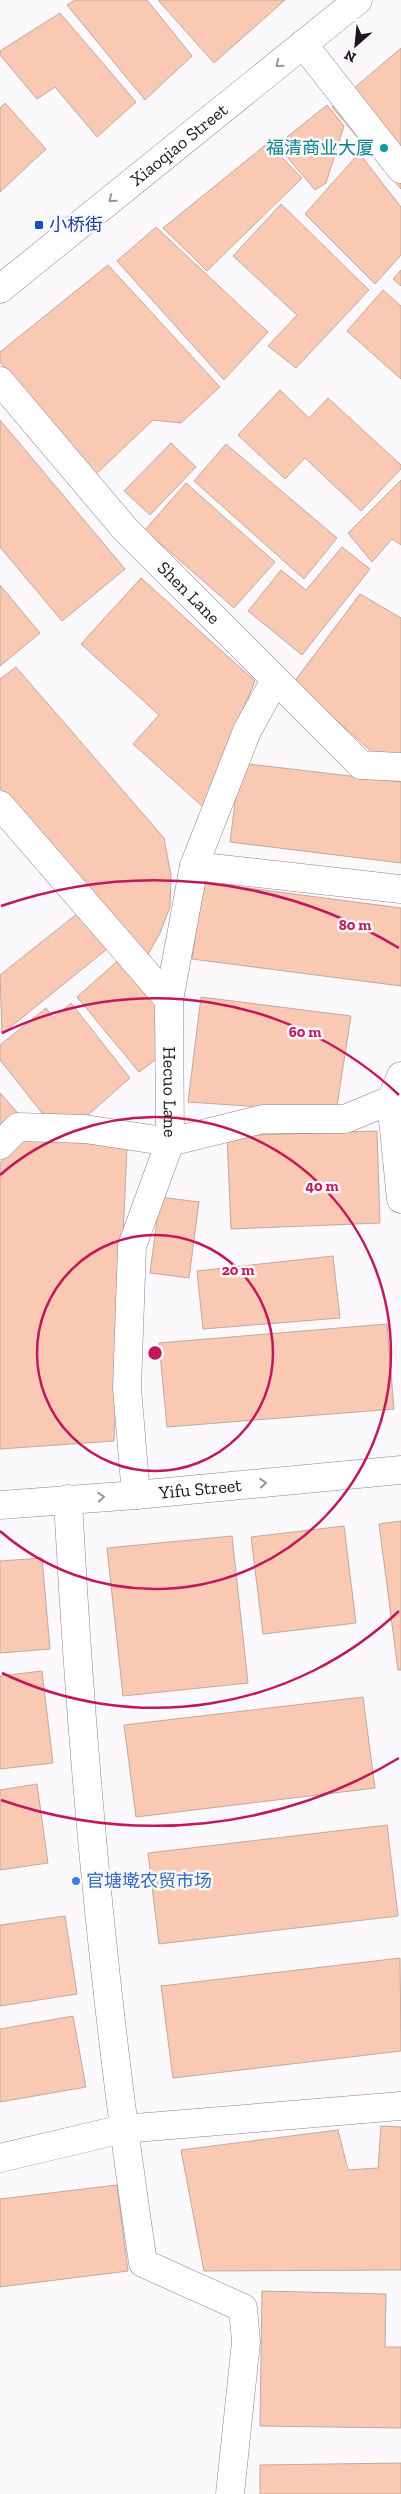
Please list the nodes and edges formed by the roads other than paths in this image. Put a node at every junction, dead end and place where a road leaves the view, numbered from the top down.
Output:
1 (358, 0) edge
2 (303, 44) junction
3 (401, 169) edge
4 (0, 289) edge
5 (0, 381) edge
6 (275, 680) junction
7 (401, 767) edge
8 (0, 806) edge
9 (194, 866) junction
10 (401, 889) edge
11 (169, 1000) junction
12 (396, 1088) edge
13 (170, 1142) junction
14 (0, 1145) edge
15 (399, 1162) edge
16 (401, 1199) edge
17 (401, 1470) edge
18 (136, 1495) junction
19 (68, 1499) junction
20 (0, 1505) edge
21 (401, 2106) edge
22 (123, 2130) junction
23 (0, 2158) edge
24 (230, 2494) edge

1 - 2 street, Xiaoqiao Street
2 - 3 street
2 -> 4 street, Xiaoqiao Street
5 - 6 street, Shen Lane
6 - 7 street, Shen Lane
6 - 9 street, Hecuo Lane
8 - 11 street
9 - 10 street
9 - 11 street, Hecuo Lane
11 - 13 street, Hecuo Lane
12 - 13 street
12 - 15 street
13 - 14 street
13 - 18 street, Hecuo Lane
15 - 16 street
18 -> 17 street, Yifu Street
19 -> 18 street, Yifu Street
19 - 20 street, Yifu Street
19 - 22 street
21 - 22 street
22 - 23 street
22 - 24 street

